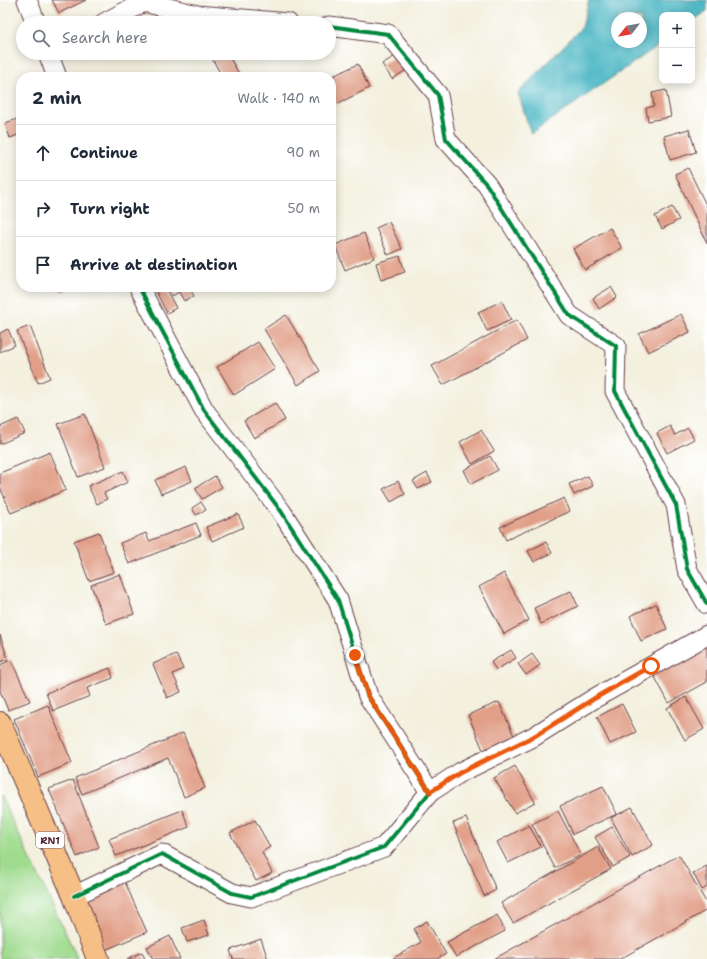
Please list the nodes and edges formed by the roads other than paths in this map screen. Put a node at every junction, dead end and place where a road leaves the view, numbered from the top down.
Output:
1 (27, 0) edge
2 (33, 16) edge
3 (117, 16) edge
4 (208, 16) edge
5 (336, 27) edge
6 (51, 60) edge
7 (55, 72) edge
8 (141, 292) edge
9 (707, 604) edge
10 (707, 635) edge
11 (0, 723) edge
12 (8, 757) edge
13 (430, 792) junction
14 (74, 896) junction
15 (98, 959) edge

1 - 2 street
3 - 4 street
5 - 9 street
6 - 7 street
8 - 13 street
10 - 13 street
11 - 12 highway, RN1
12 - 14 highway, RN1
13 - 14 street
14 - 15 highway, RN1

